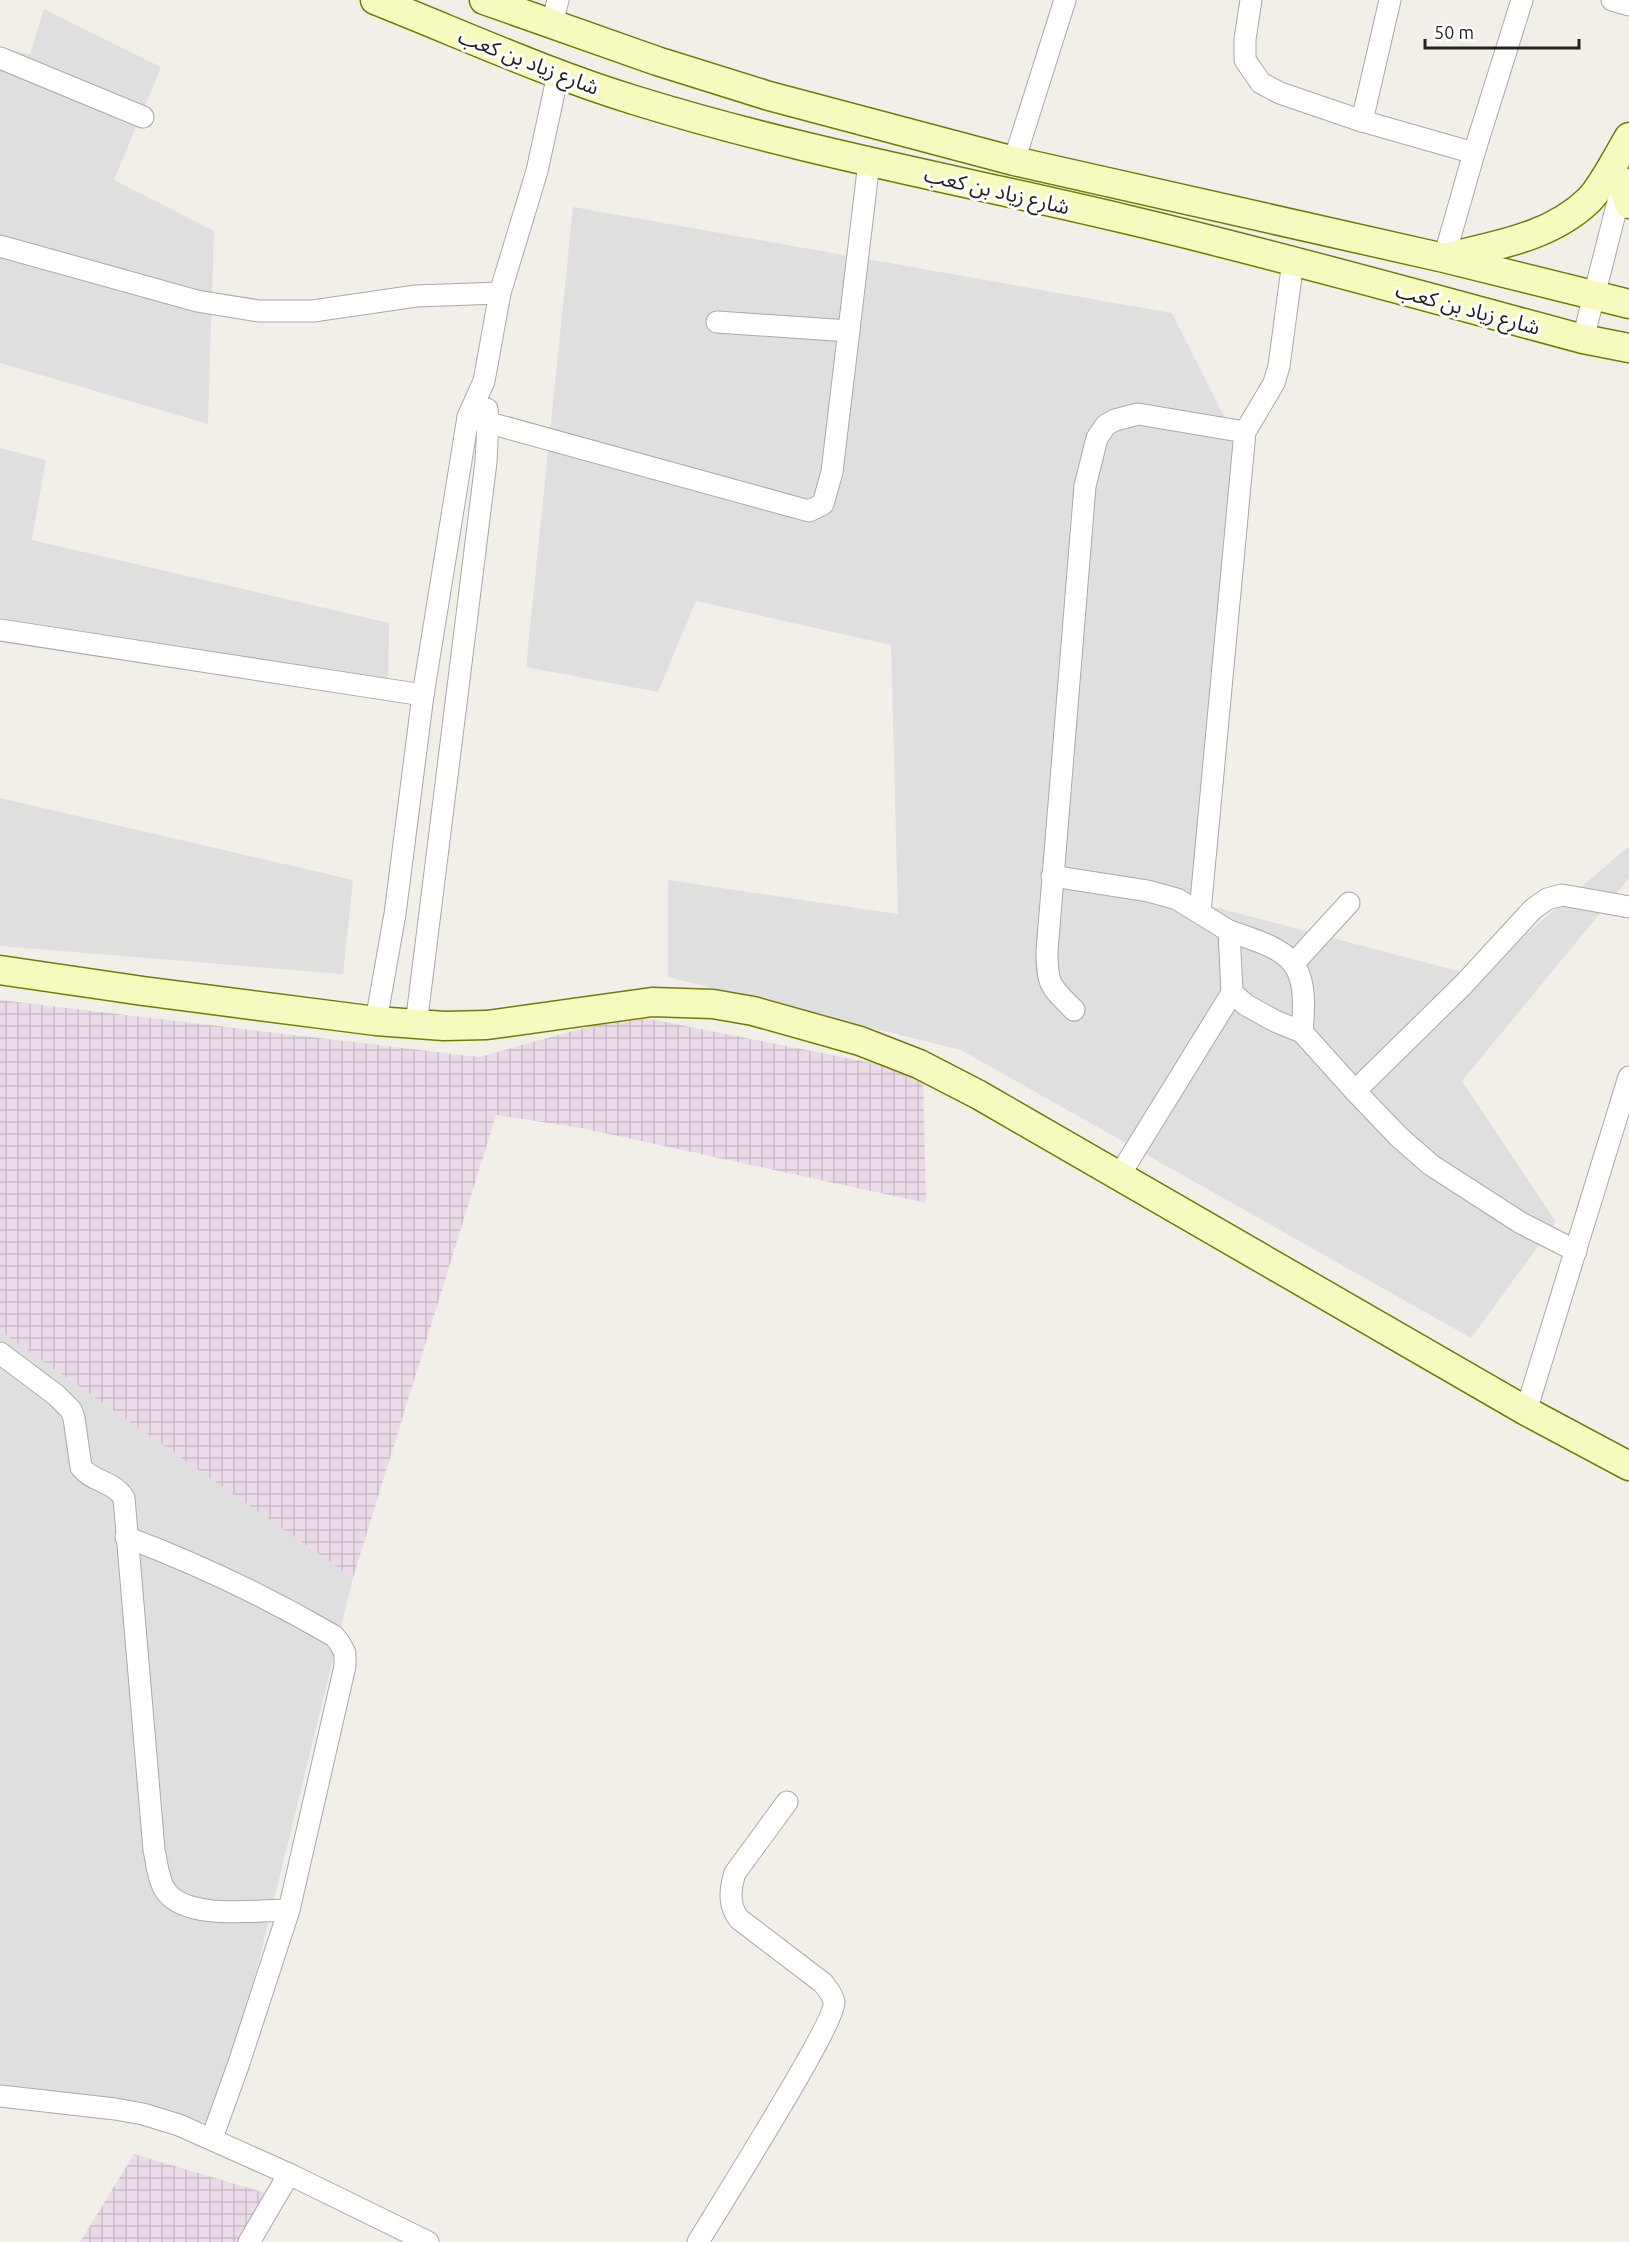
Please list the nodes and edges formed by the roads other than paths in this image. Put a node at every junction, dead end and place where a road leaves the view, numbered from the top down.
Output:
1 (375, 0) edge
2 (484, 0) edge
3 (1065, 0) edge
4 (1251, 0) edge
5 (1390, 0) edge
6 (1522, 0) edge
7 (1612, 0) edge
8 (1629, 4) edge
9 (555, 12) edge
10 (0, 58) edge
11 (558, 74) junction
12 (143, 117) dead end
13 (1362, 121) junction
14 (1629, 137) edge
15 (1474, 153) junction
16 (1014, 161) junction
17 (869, 162) junction
18 (1627, 180) edge
19 (0, 246) edge
20 (1444, 258) junction
21 (1293, 261) junction
22 (500, 293) junction
23 (1595, 295) junction
24 (1629, 304) edge
25 (717, 322) dead end
26 (849, 331) junction
27 (1583, 339) junction
28 (1629, 348) edge
29 (478, 419) junction
30 (1245, 432) junction
31 (0, 630) edge
32 (423, 695) junction
33 (1052, 876) junction
34 (1349, 903) dead end
35 (1629, 907) edge
36 (1200, 912) junction
37 (1229, 931) junction
38 (1294, 963) junction
39 (0, 970) edge
40 (1232, 993) junction
41 (1074, 1010) dead end
42 (376, 1021) junction
43 (416, 1025) junction
44 (1302, 1032) junction
45 (1629, 1077) edge
46 (1355, 1092) junction
47 (1119, 1176) junction
48 (1576, 1251) junction
49 (0, 1353) edge
50 (1526, 1411) junction
51 (1629, 1466) edge
52 (126, 1537) junction
53 (787, 1802) dead end
54 (289, 1910) junction
55 (0, 2096) edge
56 (212, 2138) junction
57 (289, 2174) junction
58 (249, 2242) edge
59 (428, 2242) edge
60 (698, 2242) edge

1 - 11 main road, شارع زياد بن كعب
2 - 9 main road, شارع زياد بن كعب
3 - 16 street
4 - 13 street
5 - 13 street
6 - 15 street
7 - 8 street
9 - 16 main road, شارع زياد بن كعب
10 - 12 street
11 - 17 main road, شارع زياد بن كعب
11 - 22 street
13 - 15 street
14 - 20 main road
15 - 20 street
16 - 20 main road, شارع زياد بن كعب
17 - 21 main road, شارع زياد بن كعب
17 - 26 street
18 - 23 street
19 - 22 street
20 - 23 main road, شارع زياد بن كعب
21 - 27 main road, شارع زياد بن كعب
21 - 30 street
22 - 29 street
23 - 24 main road, شارع زياد بن كعب
23 - 27 street
25 - 26 street
26 - 29 street
27 - 28 main road, شارع زياد بن كعب
29 - 32 street
29 - 43 street
30 - 33 street
30 - 36 street
31 - 32 street
32 - 42 street
33 - 36 street
33 - 41 street
34 - 38 street
35 - 46 street
36 - 37 street
37 - 38 street
37 - 40 street
38 - 44 street
39 - 42 main road
40 - 44 street
40 - 47 street
42 - 43 main road
43 - 47 main road
44 - 46 street
45 - 48 street
46 - 48 street
47 - 50 main road
48 - 50 street
49 - 52 street
50 - 51 main road
52 - 54 street
52 - 54 street
53 - 60 street
54 - 56 street
55 - 56 street
56 - 57 street
57 - 58 street
57 - 59 street

